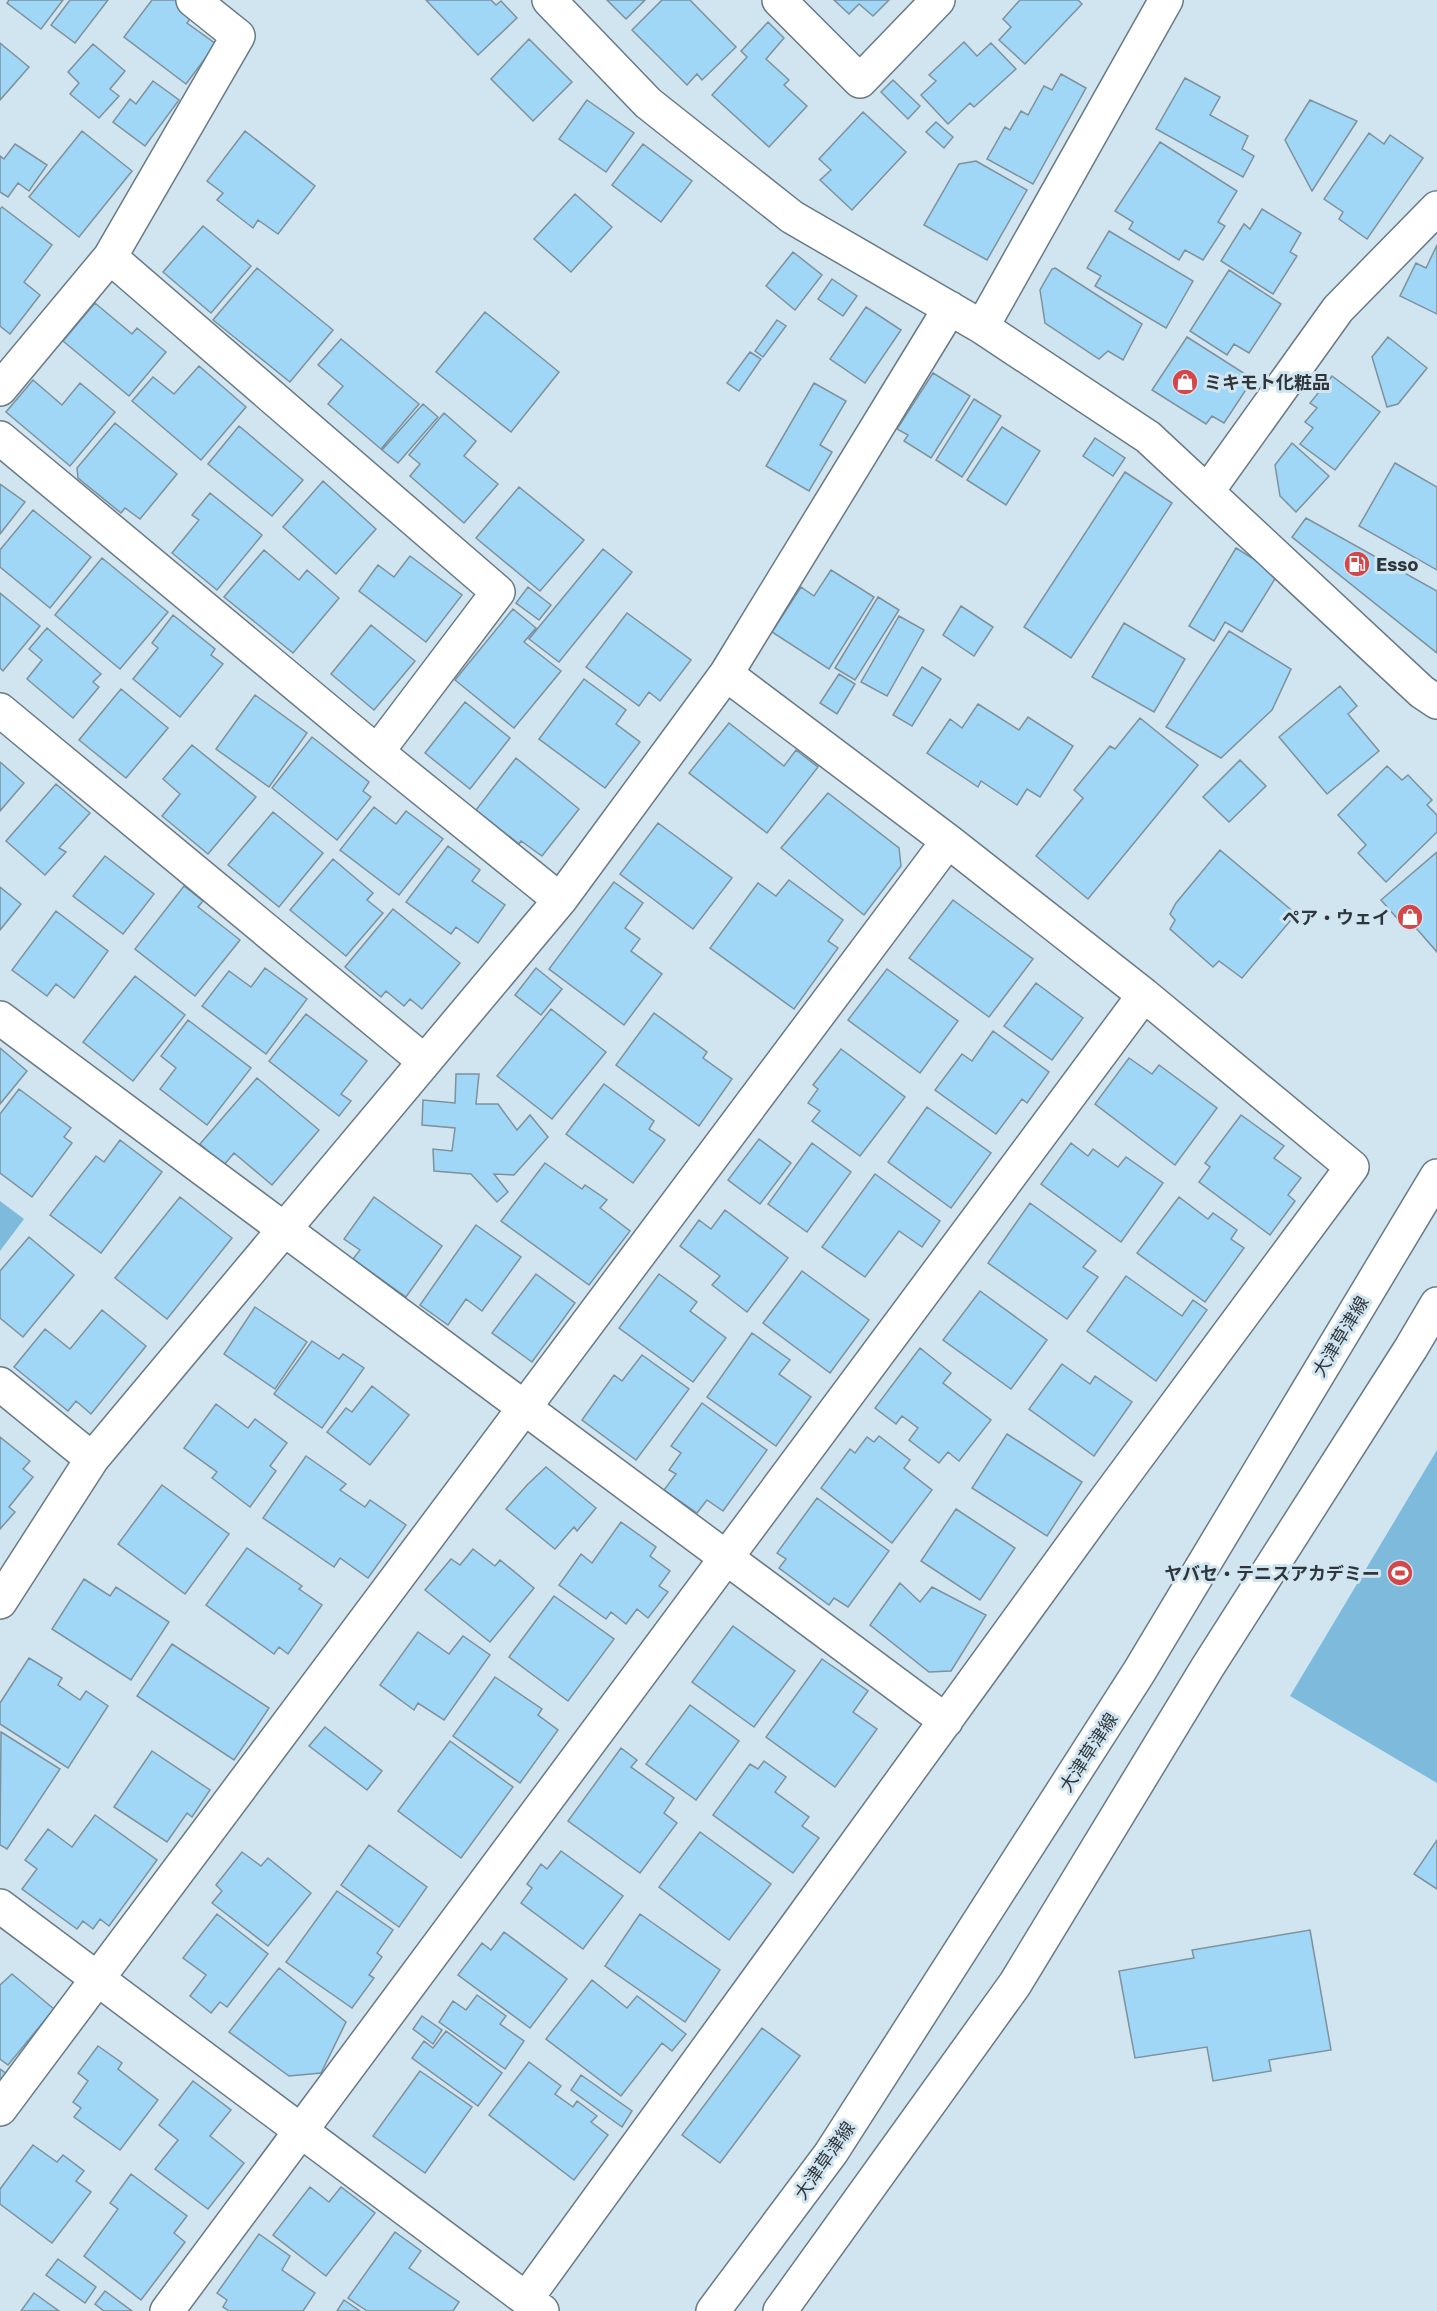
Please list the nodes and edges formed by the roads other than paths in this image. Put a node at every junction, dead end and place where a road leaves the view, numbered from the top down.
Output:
1 (194, 0) edge
2 (549, 0) edge
3 (779, 0) edge
4 (938, 0) edge
5 (1166, 0) edge
6 (1437, 208) edge
7 (110, 257) junction
8 (950, 308) junction
9 (982, 327) junction
10 (0, 389) edge
11 (0, 438) edge
12 (1207, 492) junction
13 (726, 674) junction
14 (1437, 702) edge
15 (0, 710) edge
16 (377, 752) junction
17 (948, 841) junction
18 (560, 900) junction
19 (1144, 995) junction
20 (0, 1018) edge
21 (424, 1061) junction
22 (1437, 1176) edge
23 (283, 1228) junction
24 (1437, 1304) edge
25 (0, 1384) edge
26 (524, 1408) junction
27 (92, 1459) junction
28 (726, 1557) junction
29 (0, 1602) edge
30 (946, 1721) junction
31 (0, 1906) edge
32 (98, 1978) junction
33 (0, 2109) edge
34 (301, 2131) junction
35 (534, 2305) edge
36 (167, 2311) edge
37 (713, 2311) edge
38 (780, 2311) edge

1 - 7 street
2 - 8 street
3 - 4 street
5 - 9 street
6 - 12 street
7 - 10 street
7 - 16 street
8 - 9 street
8 - 13 street
9 - 12 street
11 - 16 street
12 - 14 street
13 - 17 street
13 - 18 street
15 - 21 street
16 - 18 street
17 - 19 street
17 - 26 street
18 - 21 street
19 - 28 street
19 - 30 street
20 - 23 street
21 - 23 street
22 - 37 street, 大津草津線
23 - 26 street
23 - 27 street
24 - 38 street
25 - 27 street
26 - 28 street
26 - 32 street
27 - 29 street
28 - 30 street
28 - 34 street
30 - 35 street
31 - 32 street
32 - 33 street
32 - 34 street
34 - 35 street
34 - 36 street

